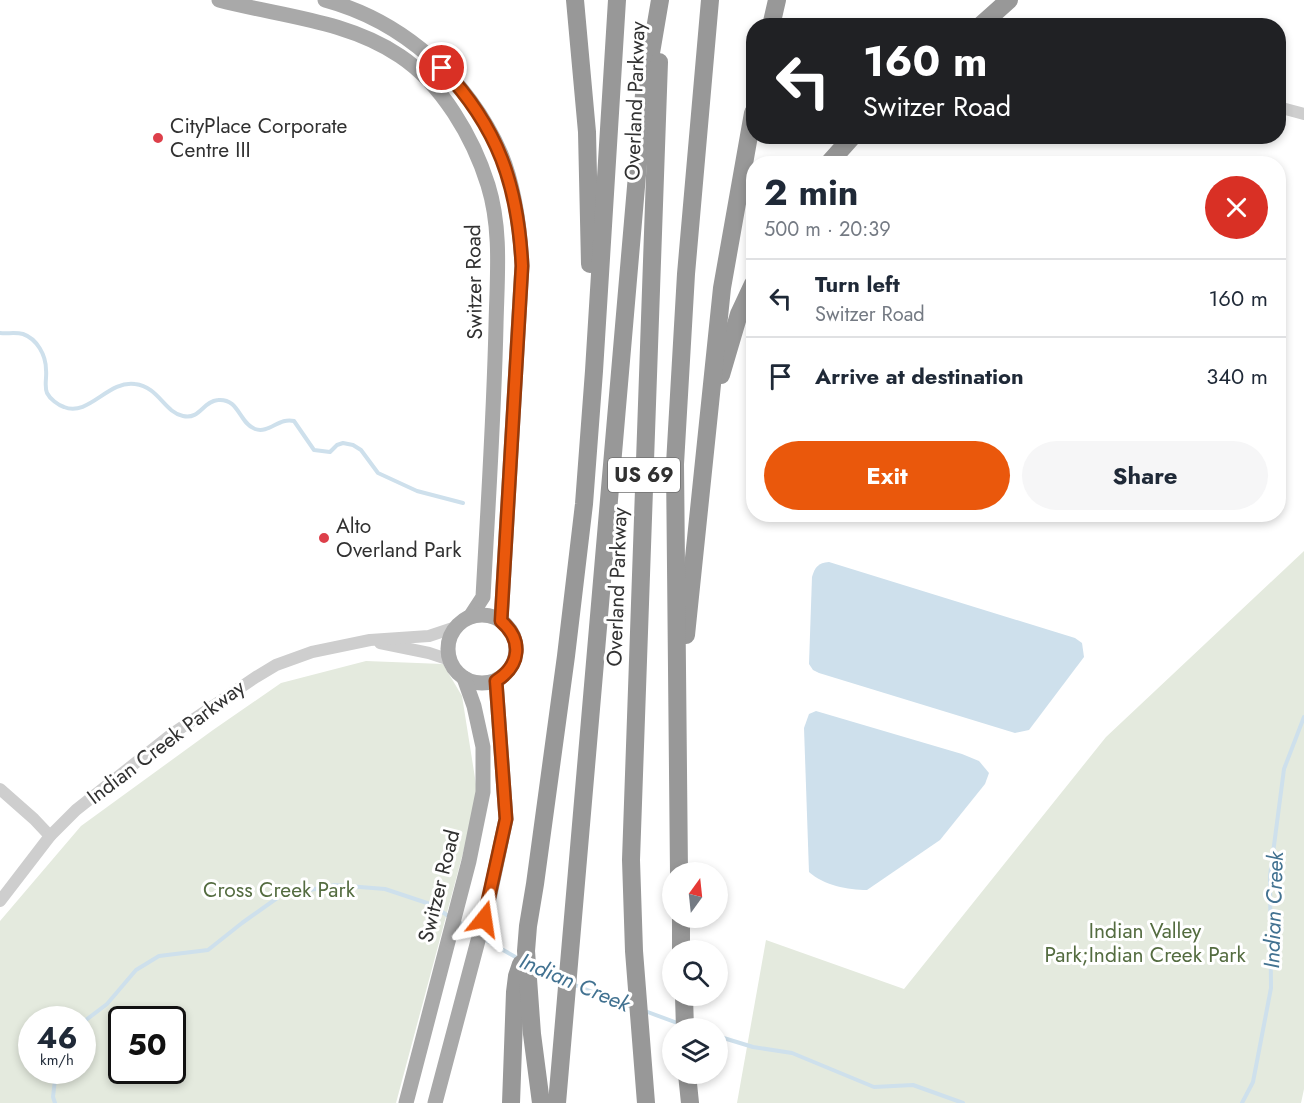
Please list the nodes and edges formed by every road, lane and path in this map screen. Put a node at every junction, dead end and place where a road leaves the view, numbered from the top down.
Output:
1 (219, 0) edge
2 (324, 0) edge
3 (575, 0) edge
4 (617, 0) edge
5 (661, 0) edge
6 (710, 0) edge
7 (777, 0) edge
8 (1009, 0) edge
9 (773, 18) edge
10 (989, 18) edge
11 (456, 84) junction
12 (441, 96) junction
13 (1286, 109) edge
14 (1304, 114) edge
15 (748, 144) edge
16 (846, 144) edge
17 (835, 156) edge
18 (598, 289) junction
19 (746, 299) edge
20 (495, 362) junction
21 (516, 364) junction
22 (709, 417) junction
23 (470, 617) junction
24 (501, 621) junction
25 (456, 627) junction
26 (370, 640) junction
27 (450, 660) junction
28 (464, 678) junction
29 (496, 681) junction
30 (676, 723) junction
31 (0, 789) edge
32 (50, 836) junction
33 (679, 862) edge
34 (0, 901) edge
35 (522, 992) junction
36 (688, 1084) edge
37 (406, 1103) edge
38 (435, 1103) edge
39 (511, 1103) edge
40 (541, 1103) edge
41 (557, 1103) edge
42 (646, 1103) edge
43 (690, 1103) edge

1 - 12 main road, Switzer Road
2 - 11 main road, Switzer Road
3 - 18 highway
4 - 18 highway
5 - 41 highway
5 - 42 highway, Overland Parkway / US 69
6 - 30 highway, US 69
7 - 9 highway
8 - 10 highway
11 - 12 main road
11 - 21 main road, Switzer Road
12 - 20 main road, Switzer Road
13 - 14 street
15 - 22 highway
16 - 17 highway
18 - 35 highway
19 - 22 highway
20 - 21 main road
20 - 23 main road, Switzer Road
21 - 24 main road, Switzer Road
22 - 30 highway
23 - 24 main road
23 - 25 main road, Switzer Road
24 - 29 main road
25 - 26 street, Indian Creek Parkway
25 - 27 main road
26 - 27 street, Indian Creek Parkway
26 - 32 street, Indian Creek Parkway
27 - 28 main road, Switzer Road
28 - 29 main road
28 - 37 main road, Switzer Road
29 - 38 main road
30 - 33 highway, US 69
31 - 32 street
32 - 34 street, Indian Creek Parkway
35 - 39 highway
35 - 40 highway
36 - 43 highway

